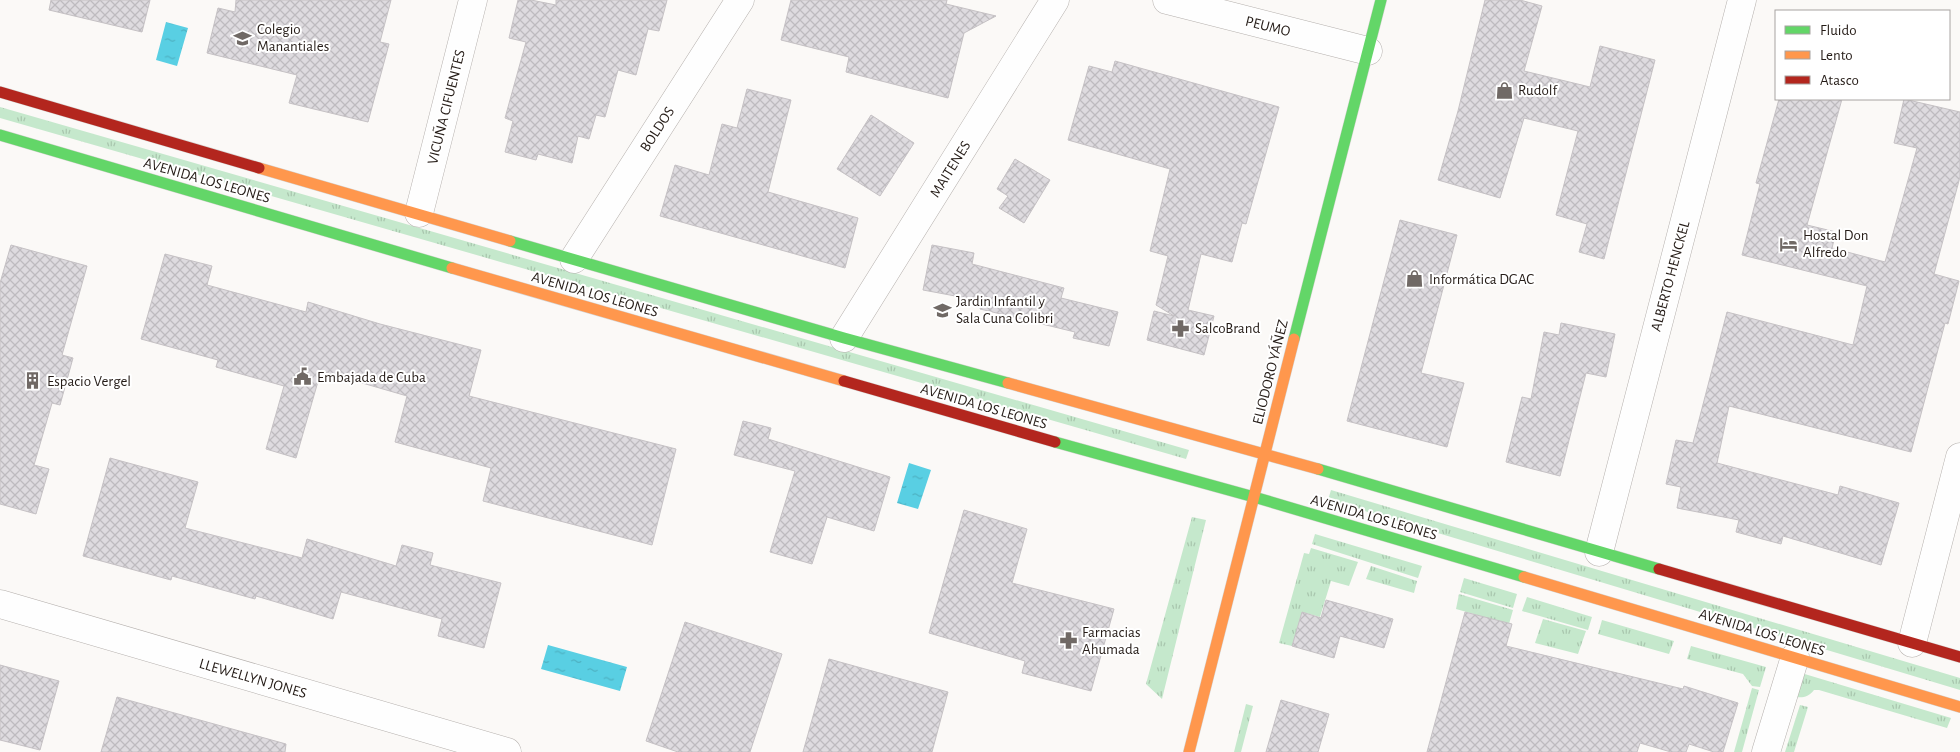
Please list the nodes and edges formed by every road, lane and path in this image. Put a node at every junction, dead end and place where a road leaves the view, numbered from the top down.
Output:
1 (473, 0) edge
2 (740, 0) edge
3 (1055, 0) edge
4 (1167, 0) edge
5 (1382, 0) edge
6 (1742, 0) edge
7 (1368, 51) junction
8 (0, 92) edge
9 (0, 135) edge
10 (418, 213) junction
11 (574, 259) junction
12 (844, 338) junction
13 (1264, 454) junction
14 (1960, 456) edge
15 (1254, 497) junction
16 (1599, 552) junction
17 (0, 604) edge
18 (1912, 643) junction
19 (1795, 657) junction
20 (1960, 657) edge
21 (1960, 707) edge
22 (506, 752) edge
23 (1188, 752) edge
24 (1766, 752) edge

1 - 10 street, VICUÑA CIFUENTES
2 - 11 street, BOLDOS
3 - 12 street, MAITENES
4 - 7 street, PEUMO
5 - 7 main road, ELIODORO YÁÑEZ
6 - 16 street, ALBERTO HENCKEL
7 - 13 main road, ELIODORO YÁÑEZ
8 - 10 main road, AVENIDA LOS LEONES
9 - 15 main road, AVENIDA LOS LEONES
10 - 11 main road, AVENIDA LOS LEONES
11 - 12 main road, AVENIDA LOS LEONES
12 - 13 main road, AVENIDA LOS LEONES
13 - 15 main road, ELIODORO YÁÑEZ
13 - 16 main road, AVENIDA LOS LEONES
14 - 18 street
15 - 19 main road, AVENIDA LOS LEONES
15 - 23 main road, ELIODORO YÁÑEZ
16 - 18 main road, AVENIDA LOS LEONES
17 - 22 street, LLEWELLYN JONES
18 - 20 main road, AVENIDA LOS LEONES
19 - 21 main road, AVENIDA LOS LEONES
19 - 24 street

